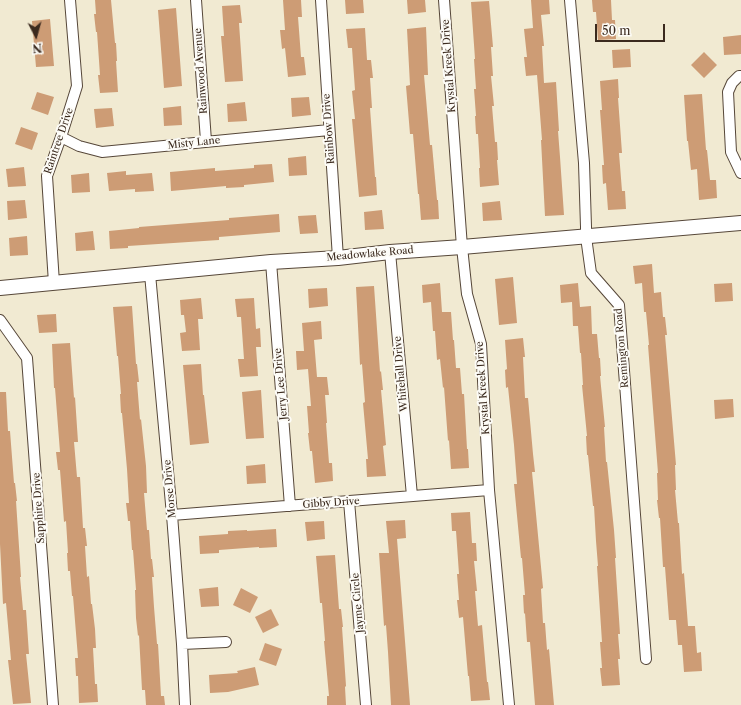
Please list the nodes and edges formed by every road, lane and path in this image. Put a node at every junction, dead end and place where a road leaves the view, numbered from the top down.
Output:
1 (70, 0) edge
2 (196, 0) edge
3 (321, 0) edge
4 (444, 0) edge
5 (570, 0) edge
6 (741, 76) edge
7 (329, 130) junction
8 (61, 137) junction
9 (206, 141) junction
10 (741, 173) edge
11 (741, 223) edge
12 (586, 237) junction
13 (462, 247) junction
14 (390, 252) junction
15 (338, 258) junction
16 (271, 262) junction
17 (150, 274) junction
18 (54, 283) junction
19 (0, 288) edge
20 (0, 320) edge
21 (489, 490) junction
22 (412, 496) junction
23 (349, 501) junction
24 (290, 506) junction
25 (172, 515) junction
26 (226, 642) dead end
27 (182, 644) junction
28 (646, 659) dead end
29 (54, 705) edge
30 (185, 705) edge
31 (366, 705) edge
32 (509, 705) edge

1 - 8 street, Raintree Drive
2 - 9 street, Rainwood Avenue
3 - 7 street, Rainbow Drive
4 - 13 street, Krystal Kreek Drive
5 - 12 street, Remington Road
6 - 10 street
7 - 9 street, Misty Lane
7 - 15 street, Rainbow Drive
8 - 9 street, Misty Lane
8 - 18 street, Raintree Drive
11 - 12 street, Meadowlake Road
12 - 13 street, Meadowlake Road
12 - 28 street, Remington Road
13 - 14 street, Meadowlake Road
13 - 21 street, Krystal Kreek Drive
14 - 15 street, Meadowlake Road
14 - 22 street, Whitehall Drive
15 - 16 street, Meadowlake Road
16 - 17 street, Meadowlake Road
16 - 24 street, Jerry Lee Drive
17 - 18 street, Meadowlake Road
17 - 25 street, Morse Drive
18 - 19 street, Meadowlake Road
20 - 29 street, Sapphire Drive
21 - 22 street, Gibby Drive
21 - 32 street, Krystal Kreek Drive
22 - 23 street, Gibby Drive
23 - 24 street, Gibby Drive
23 - 31 street, Jayme Circle
24 - 25 street, Gibby Drive
25 - 27 street, Morse Drive
26 - 27 street
27 - 30 street, Morse Drive

